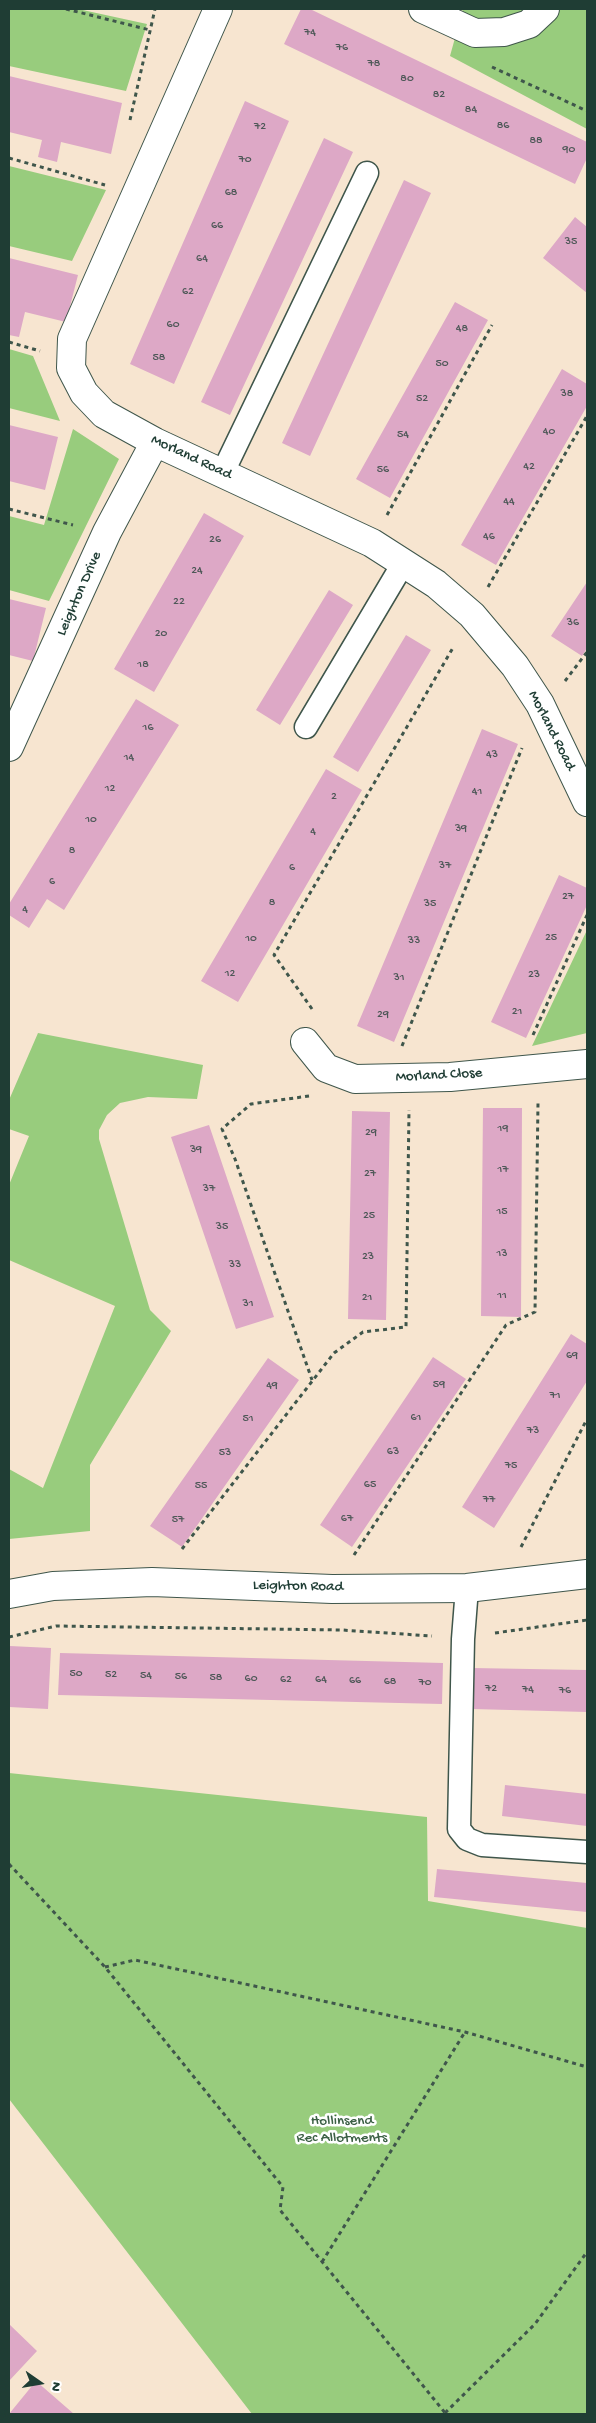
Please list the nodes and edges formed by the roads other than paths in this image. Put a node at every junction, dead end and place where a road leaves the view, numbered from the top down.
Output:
1 (218, 9) edge
2 (423, 9) edge
3 (546, 9) edge
4 (367, 173) dead end
5 (155, 442) junction
6 (223, 472) junction
7 (404, 562) junction
8 (306, 727) dead end
9 (9, 748) edge
10 (587, 802) edge
11 (305, 1042) road end
12 (587, 1064) edge
13 (587, 1574) edge
14 (467, 1588) junction
15 (9, 1594) edge
16 (587, 1852) edge

1 - 5 street, Morland Road
2 - 3 street
4 - 6 lane
5 - 6 street, Morland Road
5 - 9 street, Leighton Drive
6 - 7 street, Morland Road
7 - 8 lane
7 - 10 street, Morland Road
11 - 12 street, Morland Close
13 - 14 street, Leighton Road
14 - 15 street, Leighton Road
14 - 16 lane

